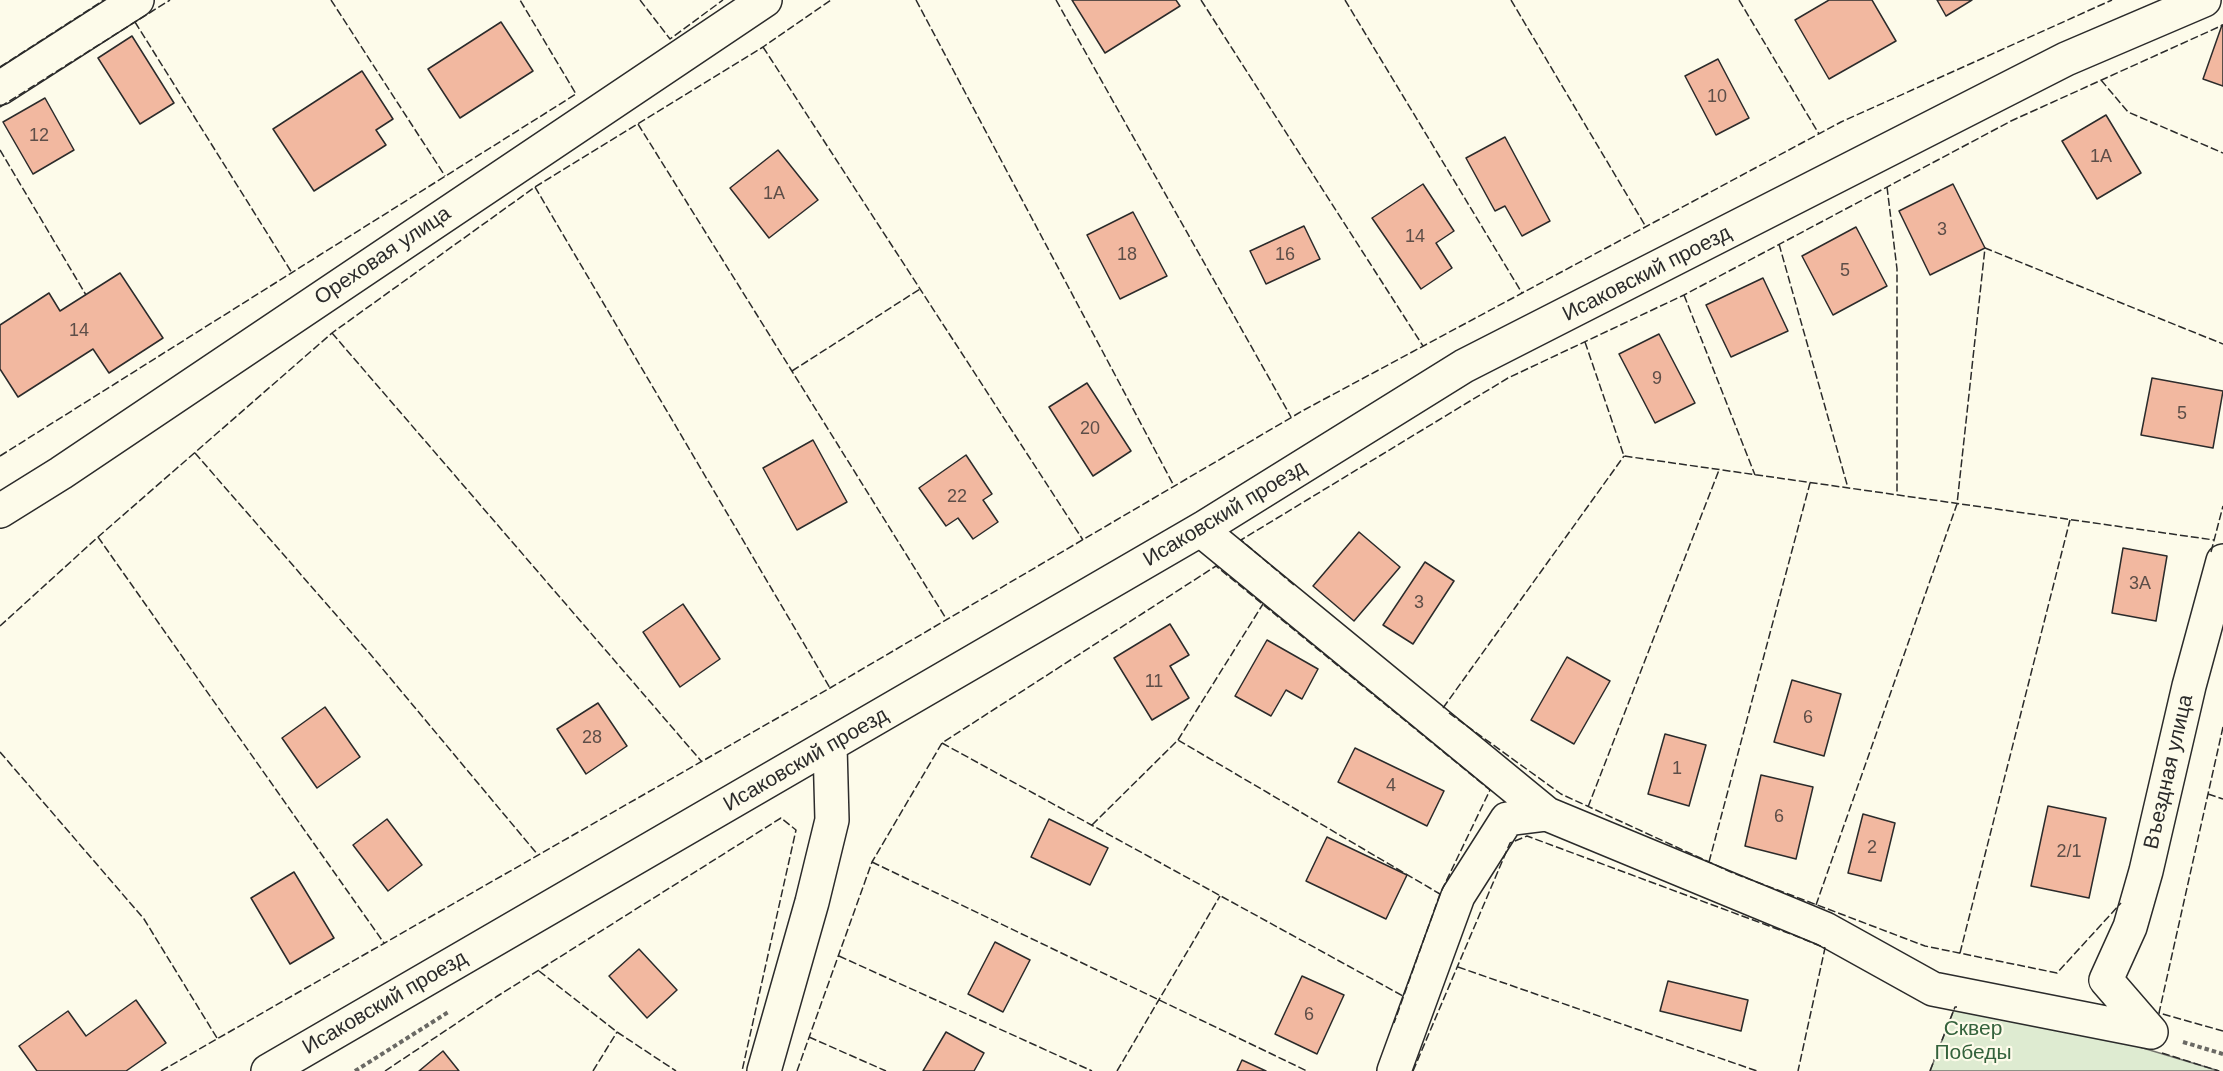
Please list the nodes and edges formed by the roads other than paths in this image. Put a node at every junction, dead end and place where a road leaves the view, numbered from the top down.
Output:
1 (137, 0) edge
2 (765, 0) edge
3 (2199, 1) edge
4 (0, 88) edge
5 (0, 511) edge
6 (1201, 530) junction
7 (2223, 561) edge
8 (831, 746) junction
9 (1547, 814) junction
10 (268, 1071) edge
11 (764, 1071) edge
12 (1394, 1071) edge

1 - 4 street
2 - 5 street, Ореховая улица
3 - 6 street, Исаковский проезд
6 - 8 street, Исаковский проезд
6 - 9 street
7 - 9 street, Въездная улица
8 - 10 street, Исаковский проезд
8 - 11 street
9 - 12 street

